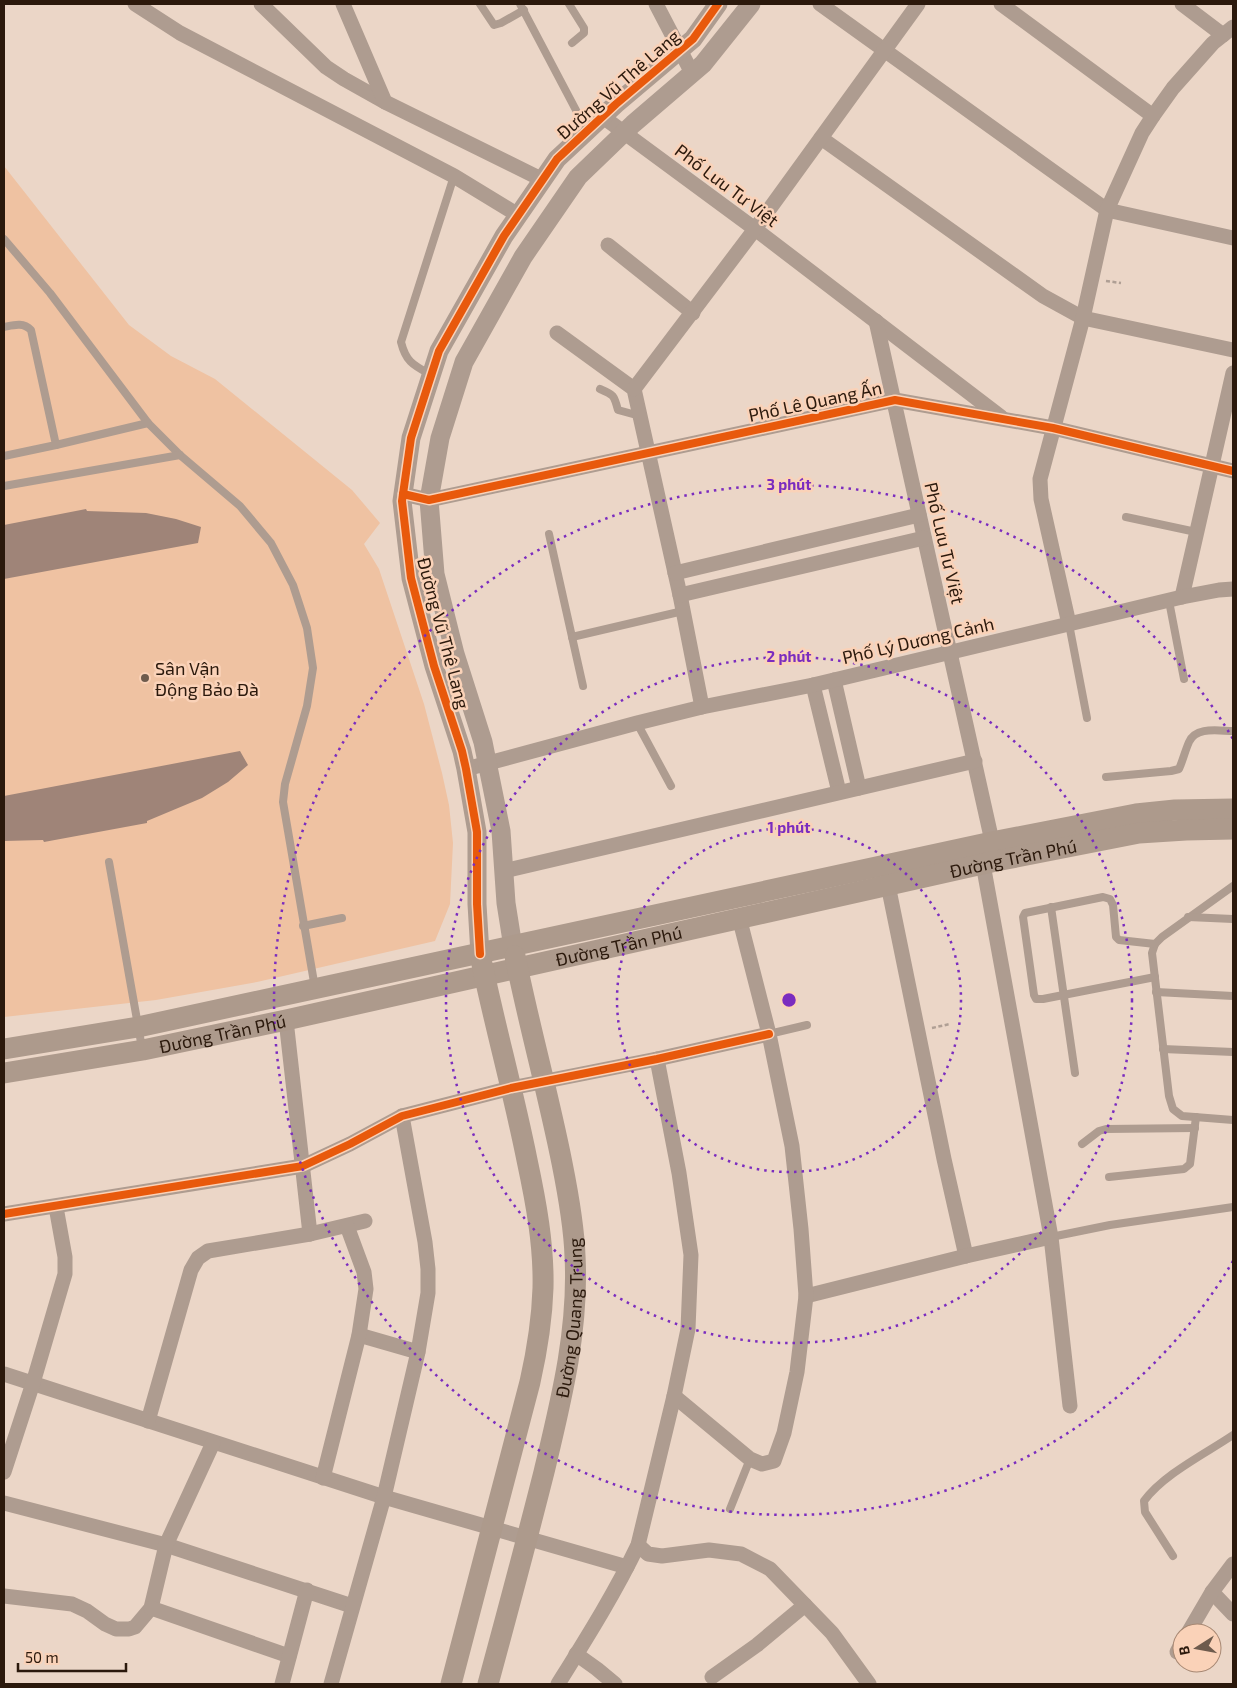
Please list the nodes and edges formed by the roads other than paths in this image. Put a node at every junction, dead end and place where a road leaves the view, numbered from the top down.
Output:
1 (135, 4) edge
2 (261, 4) edge
3 (343, 4) edge
4 (480, 4) edge
5 (569, 4) edge
6 (656, 4) edge
7 (718, 4) edge
8 (751, 4) edge
9 (820, 4) edge
10 (918, 4) edge
11 (1001, 4) edge
12 (1182, 4) edge
13 (522, 7) edge
14 (1228, 31) edge
15 (572, 43) dead end
16 (680, 50) junction
17 (884, 51) junction
18 (692, 73) junction
19 (385, 102) junction
20 (1153, 116) junction
21 (603, 117) junction
22 (587, 131) junction
23 (625, 132) junction
24 (821, 138) junction
25 (454, 176) junction
26 (543, 180) junction
27 (1108, 210) junction
28 (518, 215) junction
29 (755, 229) junction
30 (1233, 238) edge
31 (4, 239) edge
32 (608, 245) dead end
33 (693, 313) junction
34 (1083, 318) junction
35 (876, 321) junction
36 (4, 327) edge
37 (557, 333) dead end
38 (1233, 350) edge
39 (1233, 373) edge
40 (431, 375) junction
41 (600, 389) dead end
42 (634, 389) junction
43 (895, 400) junction
44 (640, 416) junction
45 (1004, 419) junction
46 (148, 423) junction
47 (1053, 428) junction
48 (56, 445) junction
49 (648, 453) junction
50 (180, 455) junction
51 (4, 456) edge
52 (1212, 466) junction
53 (1233, 471) edge
54 (4, 486) edge
55 (403, 494) junction
56 (429, 500) junction
57 (919, 515) junction
58 (1126, 517) dead end
59 (1196, 532) junction
60 (549, 534) dead end
61 (924, 538) junction
62 (675, 573) junction
63 (1233, 589) edge
64 (680, 595) junction
65 (1175, 599) junction
66 (683, 611) junction
67 (1069, 624) junction
68 (572, 637) junction
69 (950, 652) junction
70 (1184, 679) dead end
71 (834, 680) junction
72 (813, 685) junction
73 (583, 686) dead end
74 (702, 707) junction
75 (1087, 718) dead end
76 (637, 723) junction
77 (1233, 731) edge
78 (975, 761) junction
79 (487, 764) junction
80 (466, 769) junction
81 (1106, 777) dead end
82 (671, 786) dead end
83 (859, 788) junction
84 (839, 792) junction
85 (1233, 810) edge
86 (1233, 829) edge
87 (990, 856) junction
88 (108, 862) dead end
89 (504, 871) junction
90 (888, 885) junction
91 (1233, 886) edge
92 (1051, 908) junction
93 (1188, 917) junction
94 (342, 918) dead end
95 (740, 918) junction
96 (1233, 919) edge
97 (303, 926) junction
98 (1155, 944) junction
99 (513, 947) junction
100 (480, 954) junction
101 (518, 969) junction
102 (485, 976) junction
103 (1155, 977) junction
104 (315, 990) junction
105 (1156, 992) junction
106 (1063, 995) junction
107 (1233, 996) edge
108 (286, 1020) junction
109 (807, 1026) dead end
110 (138, 1027) junction
111 (769, 1034) junction
112 (1163, 1048) junction
113 (4, 1049) edge
114 (143, 1050) junction
115 (1233, 1052) edge
116 (657, 1059) junction
117 (4, 1073) edge
118 (1075, 1073) dead end
119 (545, 1080) junction
120 (511, 1088) junction
121 (402, 1116) junction
122 (1196, 1117) junction
123 (1233, 1120) edge
124 (1195, 1128) junction
125 (1082, 1144) dead end
126 (303, 1166) junction
127 (1109, 1177) dead end
128 (56, 1207) junction
129 (1233, 1207) edge
130 (4, 1214) edge
131 (365, 1221) dead end
132 (347, 1226) junction
133 (310, 1234) junction
134 (1051, 1236) junction
135 (966, 1256) junction
136 (806, 1296) junction
137 (359, 1335) junction
138 (418, 1352) junction
139 (4, 1374) edge
140 (33, 1383) junction
141 (674, 1396) junction
142 (1070, 1406) dead end
143 (148, 1421) junction
144 (1233, 1435) edge
145 (213, 1443) junction
146 (750, 1459) junction
147 (4, 1472) edge
148 (323, 1478) junction
149 (384, 1497) junction
150 (4, 1502) edge
151 (730, 1508) dead end
152 (493, 1528) junction
153 (527, 1538) junction
154 (166, 1545) junction
155 (638, 1545) junction
156 (1173, 1556) dead end
157 (1233, 1564) edge
158 (628, 1567) junction
159 (307, 1590) junction
160 (1212, 1592) junction
161 (4, 1596) edge
162 (805, 1605) junction
163 (352, 1606) junction
164 (151, 1608) junction
165 (1233, 1614) edge
166 (1194, 1623) edge
167 (576, 1654) junction
168 (289, 1656) junction
169 (712, 1677) dead end
170 (282, 1684) edge
171 (331, 1684) edge
172 (451, 1684) edge
173 (488, 1684) edge
174 (558, 1684) edge
175 (615, 1684) edge
176 (869, 1684) edge

1 - 25 street
2 - 19 street
3 - 19 street
4 - 13 lane
5 - 15 lane
6 - 16 street
7 - 16 street, Đường Vũ Thê Lang
8 - 18 street, Đường Vũ Thê Lang
9 - 17 street
10 - 17 street
11 - 20 street
12 - 14 street
13 - 22 lane
14 - 20 street
16 - 18 street
16 - 21 street, Đường Vũ Thê Lang
17 - 24 street
17 - 27 street
18 - 23 street, Đường Vũ Thê Lang
19 - 26 street
20 - 27 street
21 - 22 street, Đường Vũ Thê Lang
21 - 23 street, Phố Lưu Tư Việt
22 - 26 street, Đường Vũ Thê Lang
23 - 29 street, Phố Lưu Tư Việt
23 - 56 street, Đường Vũ Thê Lang
24 - 29 street
24 - 34 street
25 - 28 street
25 - 40 lane
26 - 28 street, Đường Vũ Thê Lang
27 - 30 street
27 - 34 street
28 - 40 street, Đường Vũ Thê Lang
29 - 33 street
29 - 35 street, Phố Lưu Tư Việt
31 - 46 lane
32 - 33 street
33 - 42 street
34 - 38 street
34 - 47 street
35 - 43 street, Phố Lưu Tư Việt
35 - 45 street, Phố Lưu Tư Việt
36 - 48 lane
37 - 42 street
39 - 52 street
40 - 55 street, Đường Vũ Thê Lang
41 - 44 lane
42 - 44 street
43 - 45 street, Phố Lê Quang Ấn
43 - 49 street, Phố Lê Quang Ấn
43 - 57 street, Phố Lưu Tư Việt
44 - 49 street
45 - 47 street, Phố Lê Quang Ấn
46 - 48 lane
46 - 50 lane
47 - 52 street, Phố Lê Quang Ấn
47 - 67 street
48 - 51 lane
49 - 56 street, Phố Lê Quang Ấn
49 - 62 street
50 - 54 lane
50 - 97 lane
52 - 53 street, Phố Lê Quang Ấn
52 - 59 street
55 - 56 street, Phố Lê Quang Ấn
55 - 80 street, Đường Vũ Thê Lang
56 - 79 street, Đường Vũ Thê Lang
57 - 61 street, Phố Lưu Tư Việt
57 - 62 street
58 - 59 lane
59 - 65 street
60 - 68 lane
61 - 64 street
61 - 69 street, Phố Lưu Tư Việt
62 - 64 street
63 - 65 street, Phố Lý Dương Cảnh
64 - 66 street
65 - 67 street, Phố Lý Dương Cảnh
65 - 70 lane
66 - 68 lane
66 - 74 street
67 - 69 street, Phố Lý Dương Cảnh
67 - 75 lane
68 - 73 lane
69 - 71 street, Phố Lý Dương Cảnh
69 - 78 street, Phố Lưu Tư Việt
71 - 72 street, Phố Lý Dương Cảnh
71 - 83 street
72 - 74 street, Phố Lý Dương Cảnh
72 - 84 street
74 - 76 street, Phố Lý Dương Cảnh
76 - 79 street, Phố Lý Dương Cảnh
76 - 82 lane
77 - 81 lane
78 - 83 street
78 - 87 street, Phố Lưu Tư Việt
79 - 80 street, Phố Lý Dương Cảnh
79 - 89 street, Đường Vũ Thê Lang
80 - 100 street, Đường Vũ Thê Lang
83 - 84 street
84 - 89 street
85 - 87 main road, Đường Trần Phú
86 - 87 main road, Đường Trần Phú
87 - 90 main road, Đường Trần Phú
87 - 99 main road, Đường Trần Phú
87 - 134 street, Phố Lưu Tư Việt
88 - 110 lane
89 - 99 street, Đường Vũ Thê Lang
90 - 95 main road, Đường Trần Phú
90 - 135 street
91 - 93 lane
92 - 98 lane
92 - 106 lane
92 - 106 lane
93 - 96 lane
93 - 98 lane
94 - 97 lane
95 - 101 main road, Đường Trần Phú
95 - 111 street
97 - 104 lane
98 - 103 lane
99 - 100 main road, Đường Trần Phú
99 - 101 main road, Đường Quang Trung
100 - 102 main road, Đường Quang Trung
100 - 104 main road, Đường Trần Phú
101 - 102 main road, Đường Trần Phú
101 - 119 main road, Đường Quang Trung
102 - 108 main road, Đường Trần Phú
102 - 120 main road, Đường Quang Trung
103 - 105 lane
103 - 106 lane
104 - 110 main road, Đường Trần Phú
105 - 107 lane
105 - 112 lane
106 - 118 lane
108 - 114 main road, Đường Trần Phú
108 - 126 street
109 - 111 lane
110 - 113 main road, Đường Trần Phú
110 - 114 lane
111 - 116 street
111 - 136 street
112 - 115 lane
112 - 122 lane
114 - 117 main road, Đường Trần Phú
116 - 119 street
116 - 141 street
119 - 120 street
119 - 153 main road, Đường Quang Trung
120 - 121 street
120 - 152 main road, Đường Quang Trung
121 - 126 street
121 - 138 street
122 - 123 lane
122 - 124 lane
124 - 125 lane
124 - 127 lane
126 - 128 street
126 - 133 street
128 - 130 street
128 - 140 street
129 - 134 lane
131 - 132 street
132 - 133 street
132 - 137 street
133 - 143 street
134 - 135 street
134 - 142 street, Phố Lưu Tư Việt
135 - 136 street
136 - 146 street
137 - 138 street
137 - 148 street
138 - 149 street
139 - 140 street
140 - 143 street
140 - 147 street
141 - 146 street
141 - 155 street
143 - 145 street
144 - 156 lane
145 - 148 street
145 - 154 street
146 - 151 lane
148 - 149 street
149 - 152 street
149 - 163 street
150 - 154 street
152 - 153 street
152 - 172 main road, Đường Quang Trung
153 - 158 street
153 - 173 main road, Đường Quang Trung
154 - 159 street
154 - 164 street
155 - 158 street
155 - 162 street
157 - 160 street
158 - 167 street
159 - 163 street
159 - 168 street
160 - 165 street
160 - 166 street
161 - 164 street
162 - 169 street
162 - 176 street
163 - 171 street
164 - 168 street
167 - 174 street
167 - 175 street
168 - 170 street

